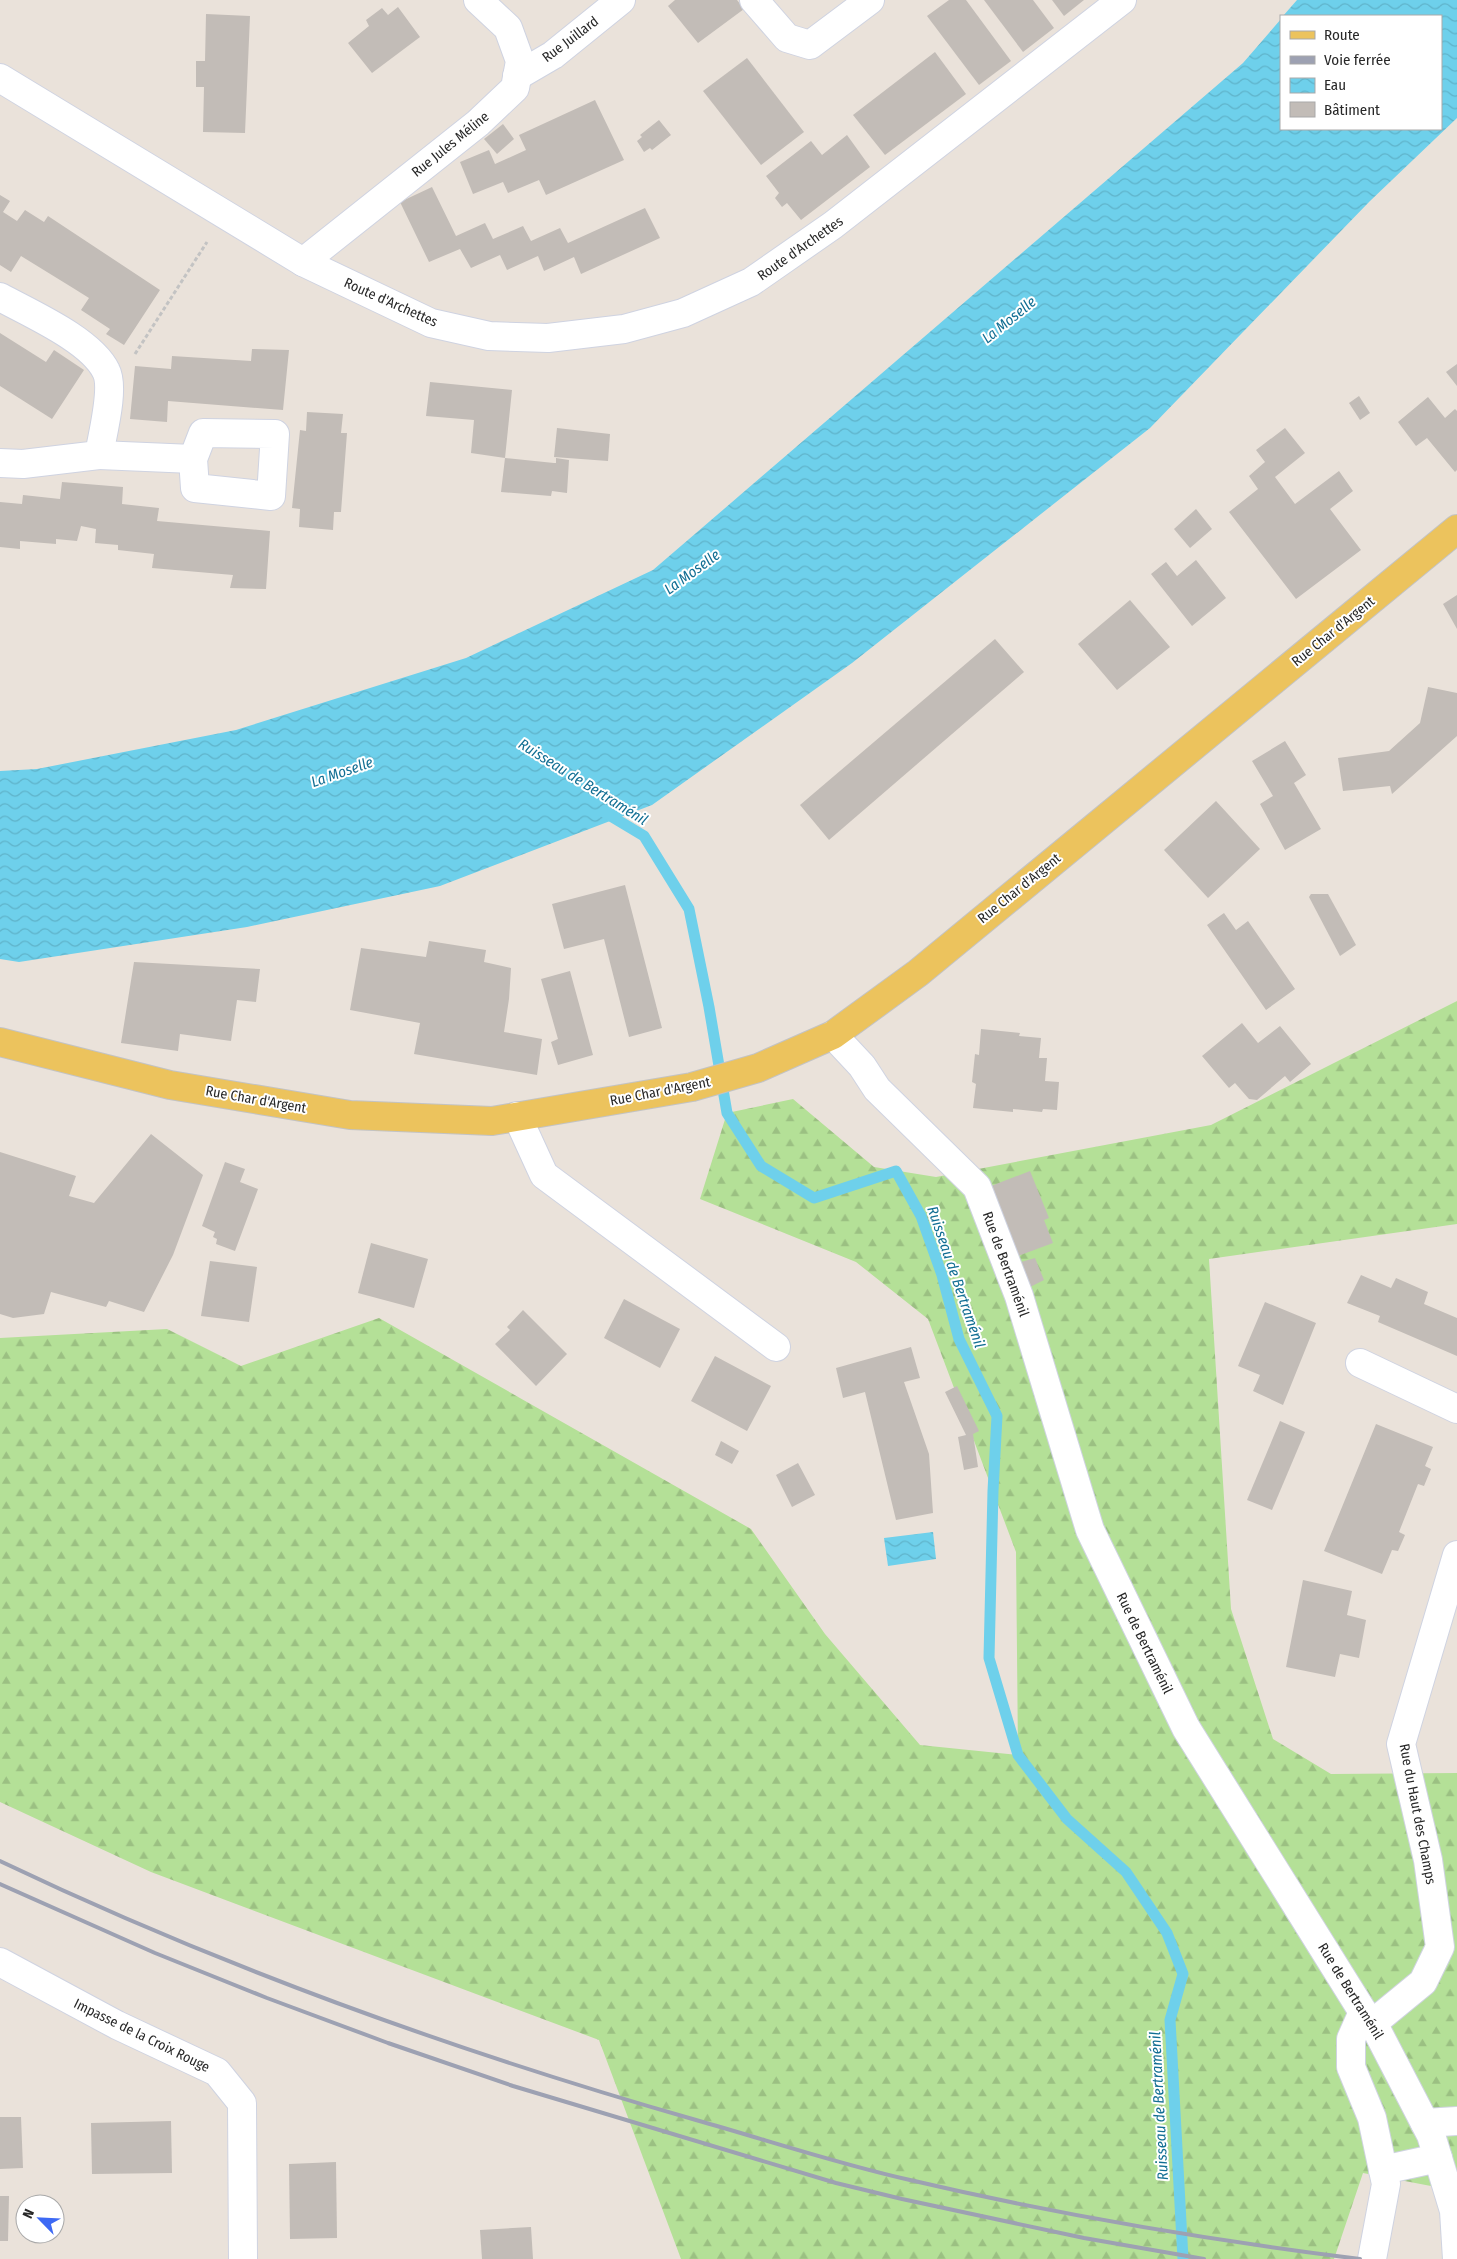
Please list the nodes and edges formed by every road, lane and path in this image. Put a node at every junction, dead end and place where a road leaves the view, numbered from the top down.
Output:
1 (478, 0) edge
2 (621, 0) edge
3 (754, 0) edge
4 (870, 0) edge
5 (1122, 0) edge
6 (517, 76) junction
7 (0, 78) edge
8 (225, 214) junction
9 (303, 262) junction
10 (0, 297) edge
11 (107, 372) junction
12 (99, 455) junction
13 (193, 459) dead end
14 (0, 463) edge
15 (1457, 529) edge
16 (833, 1035) junction
17 (0, 1042) edge
18 (517, 1116) junction
19 (776, 1347) dead end
20 (1360, 1363) dead end
21 (1457, 1409) edge
22 (1457, 1555) edge
23 (0, 1962) edge
24 (1368, 2017) junction
25 (1457, 2121) edge
26 (1425, 2123) junction
27 (1438, 2158) junction
28 (1383, 2170) junction
29 (243, 2259) edge
30 (1372, 2259) edge
31 (1457, 2259) edge

1 - 6 street, Rue Jules Méline
2 - 6 street, Rue Juillard
3 - 4 street
5 - 9 street, Route d'Archettes
6 - 9 street, Rue Jules Méline
7 - 8 street, Route d'Archettes
8 - 9 street, Route d'Archettes
8 - 11 path
10 - 11 street
11 - 12 street
12 - 13 street
12 - 14 street
15 - 16 main road, Rue Char d'Argent
16 - 18 main road, Rue Char d'Argent
16 - 24 street, Rue de Bertraménil
17 - 18 main road, Rue Char d'Argent
18 - 19 street
20 - 21 street
22 - 24 street, Rue du Haut des Champs
23 - 29 street, Impasse de la Croix Rouge
24 - 26 street, Rue de Bertraménil
24 - 28 street
25 - 26 street
26 - 27 street, Rue de Bertraménil
27 - 28 street
27 - 31 street, Rue de Bertraménil
28 - 30 street

